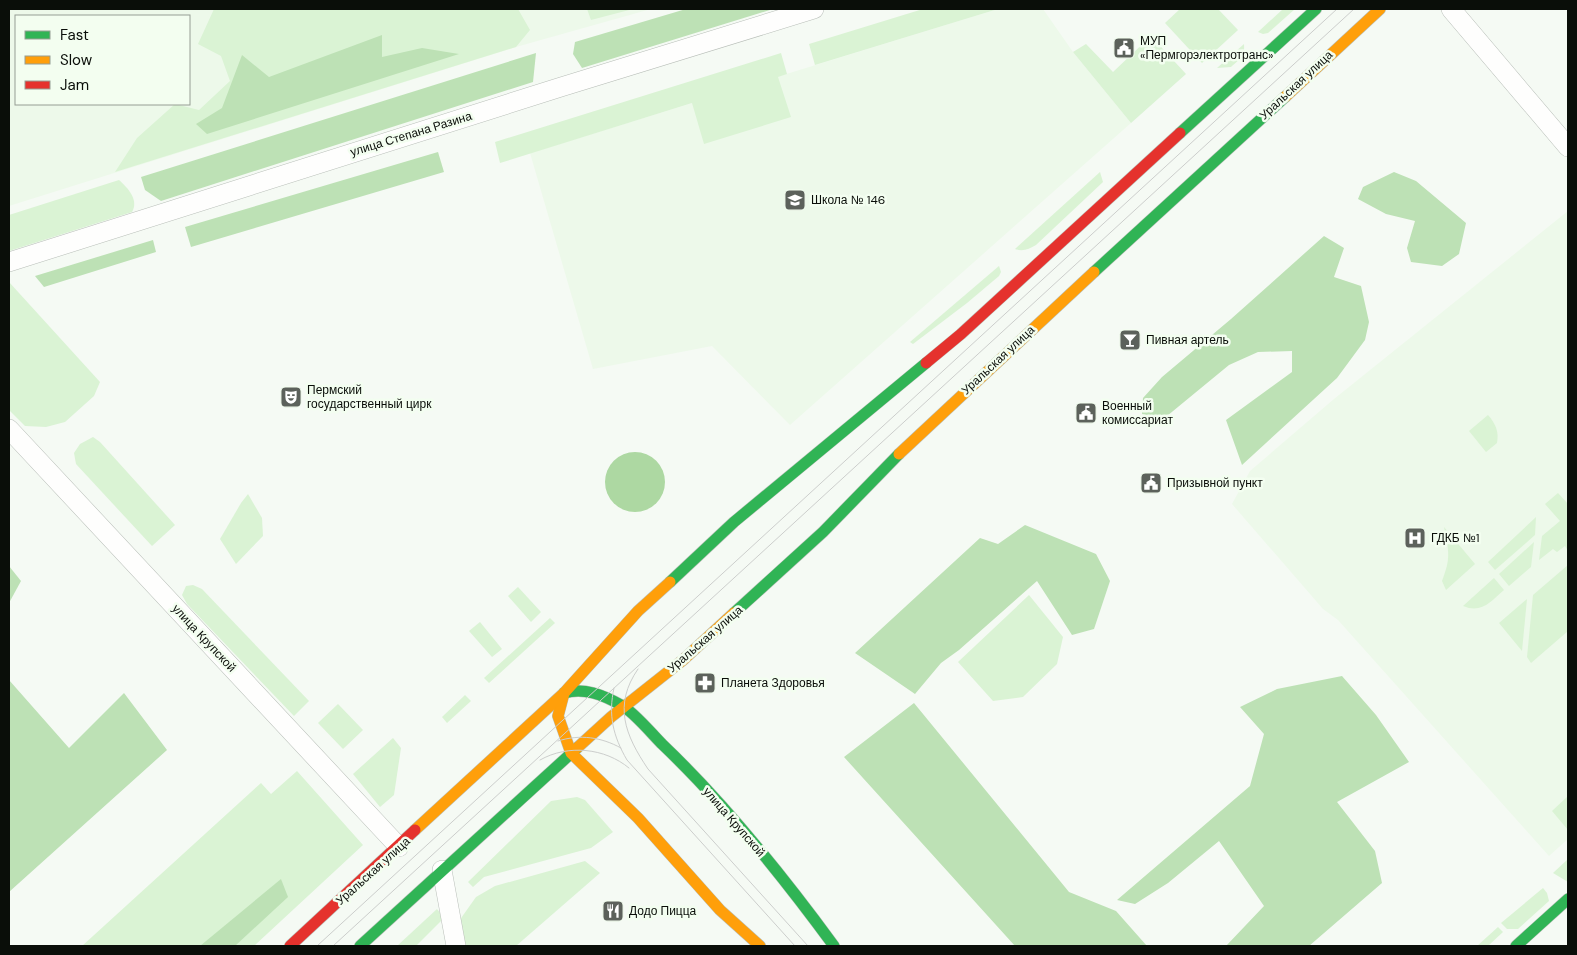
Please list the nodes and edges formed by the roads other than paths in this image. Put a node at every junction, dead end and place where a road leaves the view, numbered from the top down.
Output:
1 (814, 9) edge
2 (1316, 9) edge
3 (1451, 9) edge
4 (1374, 11) edge
5 (1568, 147) edge
6 (9, 262) edge
7 (9, 429) edge
8 (564, 693) junction
9 (624, 706) junction
10 (571, 753) junction
11 (399, 847) junction
12 (442, 870) junction
13 (1568, 899) edge
14 (290, 946) edge
15 (360, 946) edge
16 (456, 946) edge
17 (760, 946) edge
18 (834, 946) edge
19 (1516, 946) edge

1 - 6 street, улица Степана Разина
2 - 8 main road, Уральская улица
3 - 5 street
4 - 9 main road, Уральская улица
7 - 11 street, улица Крупской
8 - 9 main road
8 - 10 main road, Уральская улица
8 - 11 main road, Уральская улица
9 - 10 main road, Уральская улица
9 - 18 main road, улица Крупской
10 - 12 main road, Уральская улица
10 - 17 main road
11 - 14 main road, Уральская улица
12 - 15 main road, Уральская улица
12 - 16 street
13 - 19 main road

